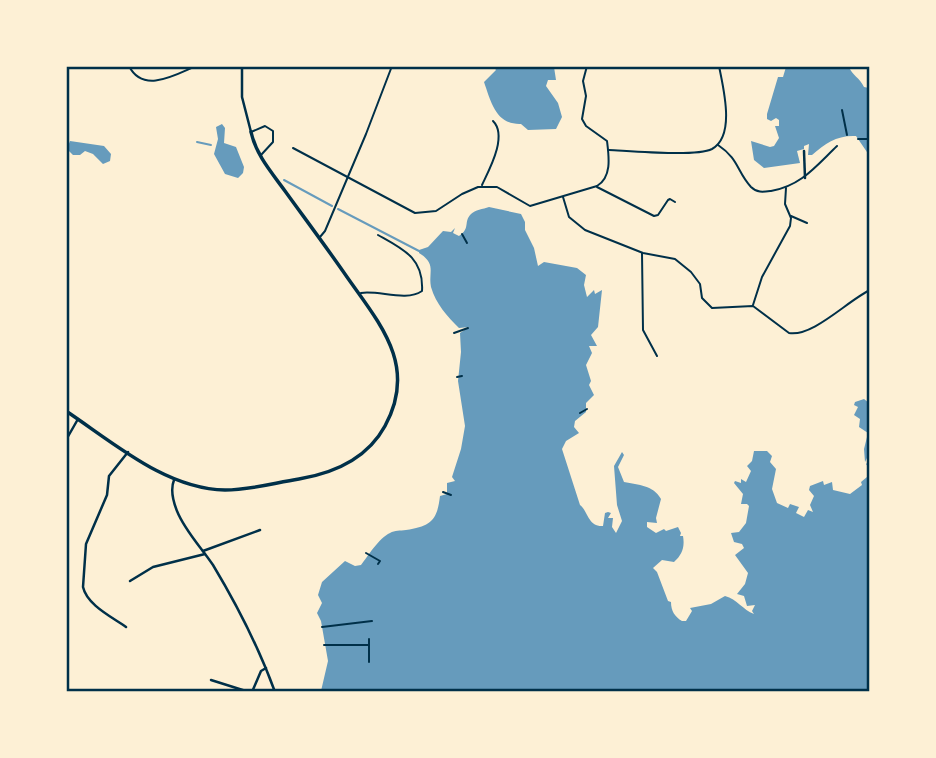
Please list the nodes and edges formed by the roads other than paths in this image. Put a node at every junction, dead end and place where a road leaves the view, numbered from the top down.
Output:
1 (130, 66) edge
2 (196, 66) edge
3 (242, 66) edge
4 (392, 66) edge
5 (587, 66) edge
6 (719, 66) edge
7 (493, 121) dead end
8 (251, 132) junction
9 (717, 144) junction
10 (837, 146) dead end
11 (293, 148) dead end
12 (608, 150) junction
13 (804, 150) dead end
14 (260, 156) junction
15 (349, 177) junction
16 (805, 178) junction
17 (481, 186) junction
18 (597, 186) junction
19 (786, 188) junction
20 (563, 196) junction
21 (675, 202) dead end
22 (790, 216) junction
23 (807, 223) dead end
24 (378, 235) dead end
25 (319, 238) junction
26 (642, 252) junction
27 (870, 290) edge
28 (360, 294) junction
29 (753, 306) junction
30 (657, 356) dead end
31 (66, 411) edge
32 (78, 419) junction
33 (66, 440) edge
34 (128, 452) junction
35 (174, 480) junction
36 (260, 530) dead end
37 (204, 553) junction
38 (130, 582) dead end
39 (126, 627) dead end
40 (266, 668) junction
41 (211, 680) dead end
42 (251, 691) edge
43 (275, 691) edge

1 - 2 lane
3 - 8 street
4 - 15 lane
5 - 12 lane
6 - 9 lane
7 - 17 lane
8 - 14 street
8 - 14 lane
9 - 12 lane
9 - 19 lane
10 - 16 lane
11 - 15 lane
12 - 18 lane
13 - 16 street
14 - 25 street
15 - 17 lane
15 - 25 lane
16 - 19 lane
17 - 20 lane
18 - 20 lane
18 - 21 lane
19 - 22 lane
20 - 26 lane
22 - 23 lane
22 - 29 lane
24 - 28 lane
25 - 28 street
26 - 29 lane
26 - 30 lane
27 - 29 lane
28 - 35 street
31 - 32 street
32 - 33 street
32 - 34 street
34 - 35 street
34 - 39 street
35 - 37 street
36 - 37 street
37 - 38 street
37 - 40 street
40 - 42 street
40 - 43 street
41 - 42 street

